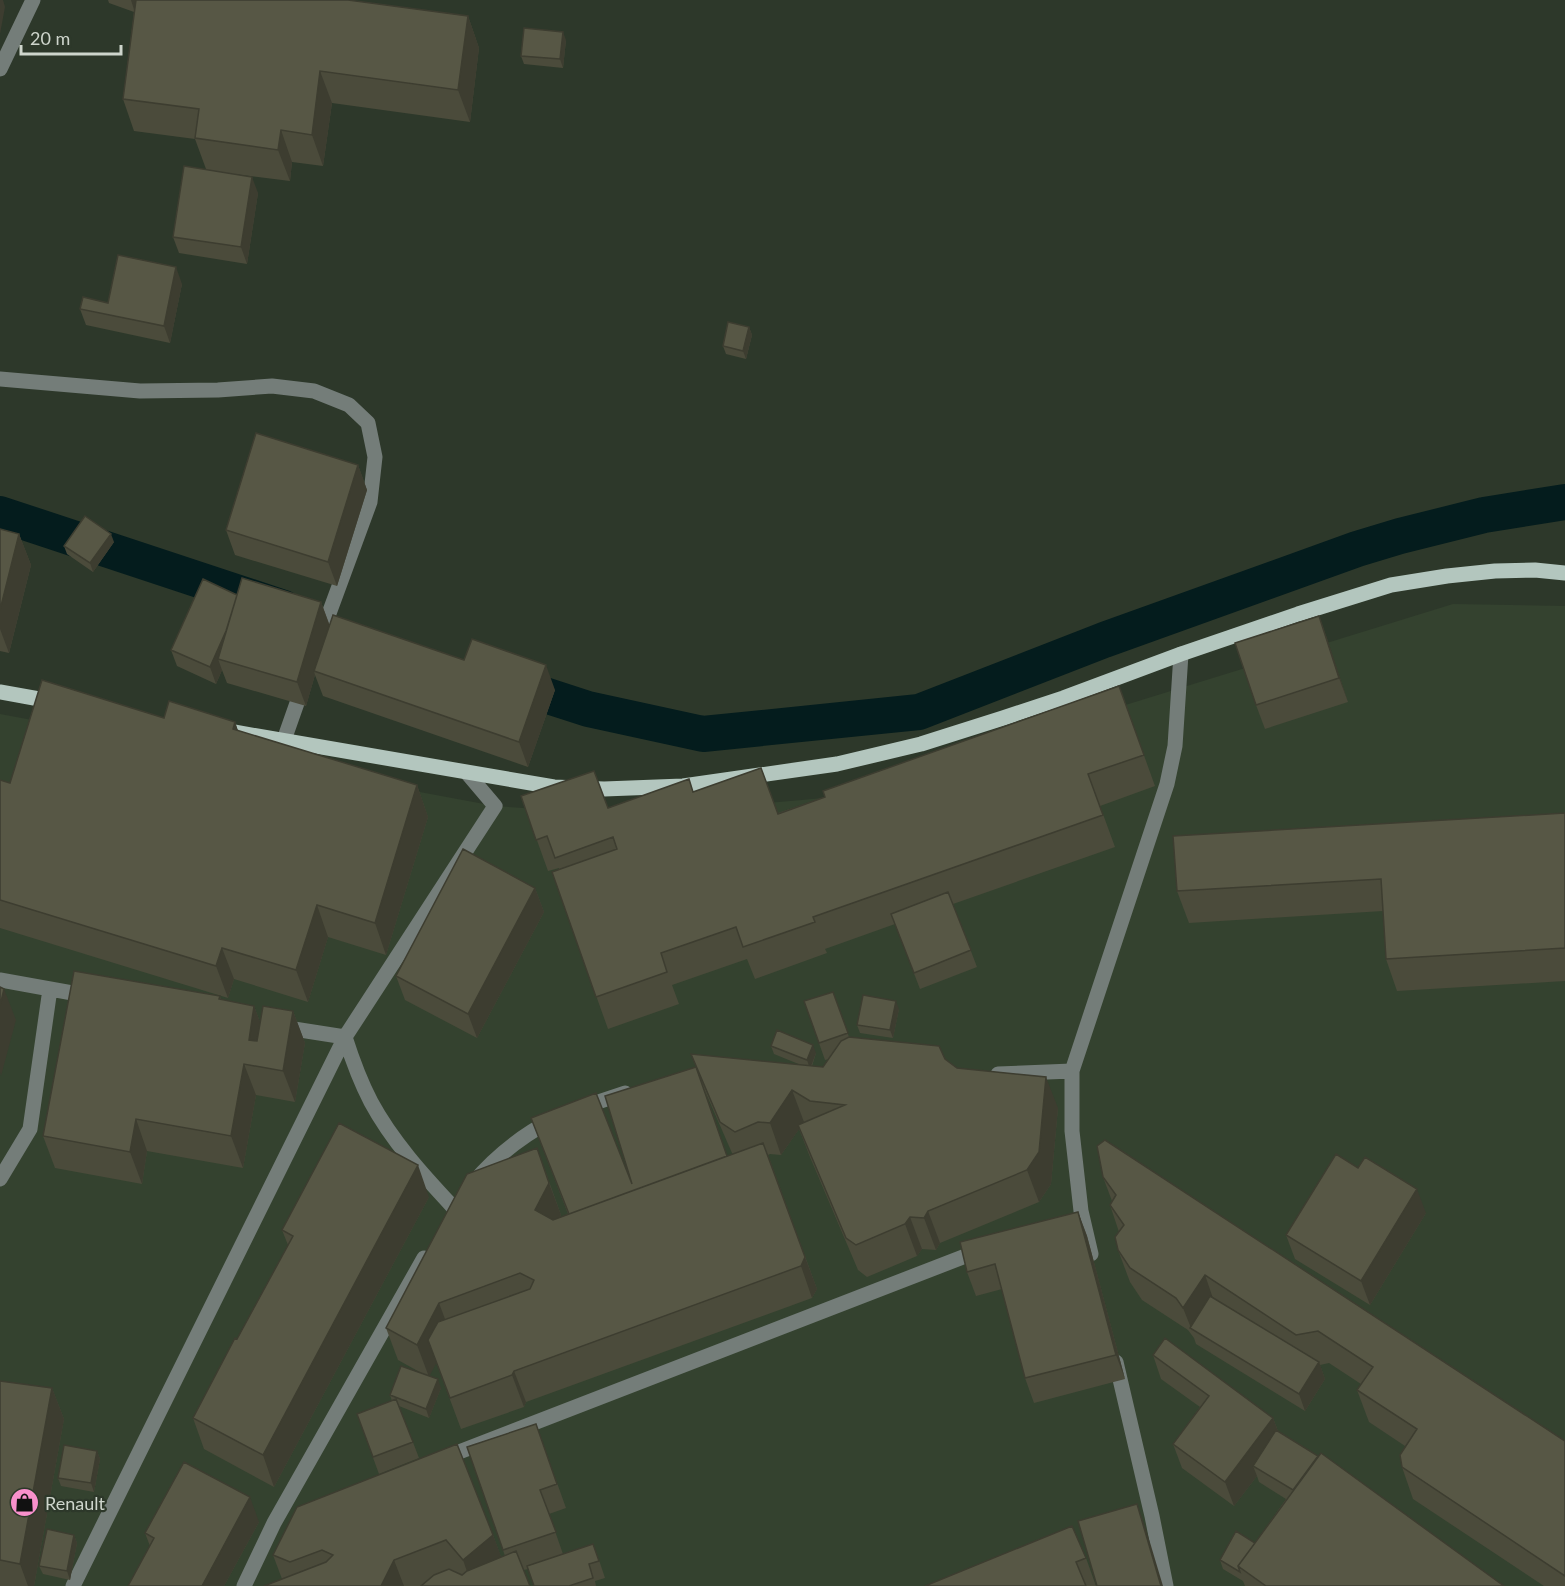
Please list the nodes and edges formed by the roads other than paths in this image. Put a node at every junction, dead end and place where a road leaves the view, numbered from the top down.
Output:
1 (33, 0) edge
2 (0, 69) edge
3 (0, 379) edge
4 (1565, 573) edge
5 (315, 653) edge
6 (1181, 654) junction
7 (307, 675) edge
8 (0, 692) edge
9 (71, 704) edge
10 (225, 730) edge
11 (284, 740) junction
12 (467, 773) junction
13 (0, 980) edge
14 (50, 989) junction
15 (109, 999) edge
16 (262, 1024) edge
17 (345, 1037) junction
18 (1072, 1071) junction
19 (986, 1074) edge
20 (636, 1090) edge
21 (0, 1179) edge
22 (993, 1245) edge
23 (429, 1249) edge
24 (1095, 1272) edge
25 (1112, 1342) edge
26 (429, 1463) edge
27 (296, 1515) edge
28 (274, 1523) junction
29 (73, 1586) edge
30 (244, 1586) edge
31 (1166, 1586) edge

1 - 2 street
3 - 5 street
4 - 6 main road
6 - 12 main road
6 - 18 street
7 - 11 street
8 - 9 main road
10 - 11 main road
11 - 12 main road
12 - 17 street
13 - 14 street
14 - 15 street
14 - 21 street
16 - 17 street
17 - 20 street
17 - 29 street
18 - 19 street
18 - 24 street
22 - 26 street
23 - 28 street
25 - 31 street
27 - 28 street
28 - 30 street

